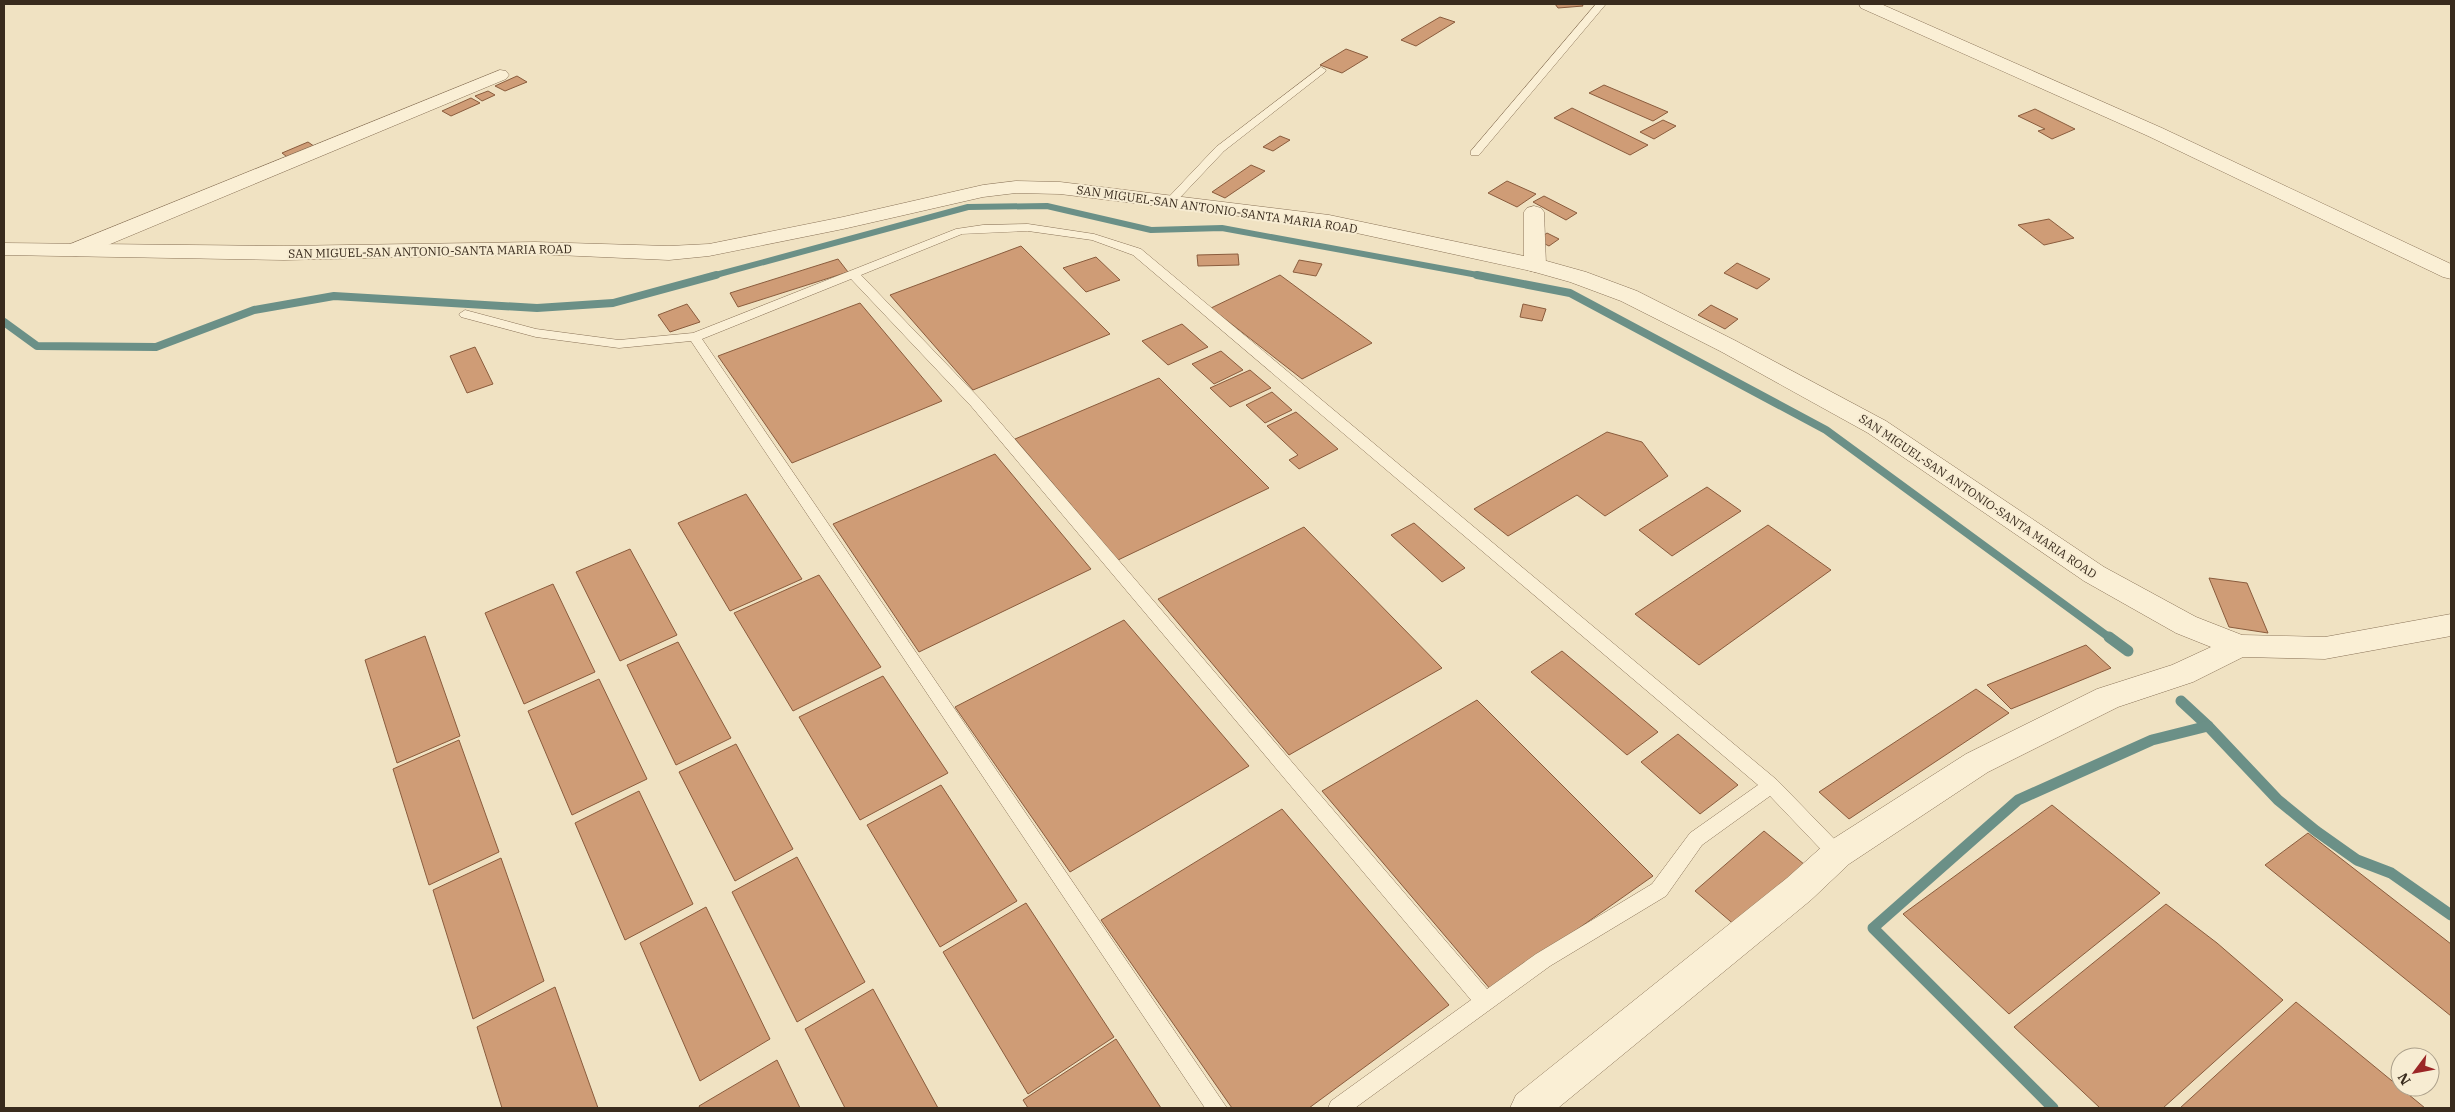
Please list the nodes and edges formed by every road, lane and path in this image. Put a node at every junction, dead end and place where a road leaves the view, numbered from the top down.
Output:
1 (1601, 4) edge
2 (1867, 4) edge
3 (1321, 70) dead end
4 (500, 75) dead end
5 (1475, 153) dead end
6 (1169, 203) junction
7 (1534, 212) dead end
8 (4, 249) edge
9 (76, 250) junction
10 (1536, 265) junction
11 (2451, 272) edge
12 (852, 273) junction
13 (465, 314) dead end
14 (695, 337) junction
15 (2451, 625) edge
16 (2240, 646) junction
17 (1771, 785) junction
18 (1837, 854) junction
19 (1485, 1002) junction
20 (1217, 1108) edge
21 (1338, 1108) edge
22 (1530, 1108) edge

1 - 5 lane
2 - 11 street
3 - 6 lane
4 - 9 street
6 - 9 street, SAN MIGUEL-SAN ANTONIO-SANTA MARIA ROAD
6 - 10 street, SAN MIGUEL-SAN ANTONIO-SANTA MARIA ROAD
7 - 10 street
8 - 9 street, SAN MIGUEL-SAN ANTONIO-SANTA MARIA ROAD
10 - 16 street, SAN MIGUEL-SAN ANTONIO-SANTA MARIA ROAD
12 - 14 lane
12 - 17 lane
12 - 19 lane
13 - 14 lane
14 - 20 lane
15 - 16 street, SAN MIGUEL-SAN ANTONIO-SANTA MARIA ROAD
16 - 18 street
17 - 18 lane
17 - 19 lane
18 - 22 street
19 - 21 lane

